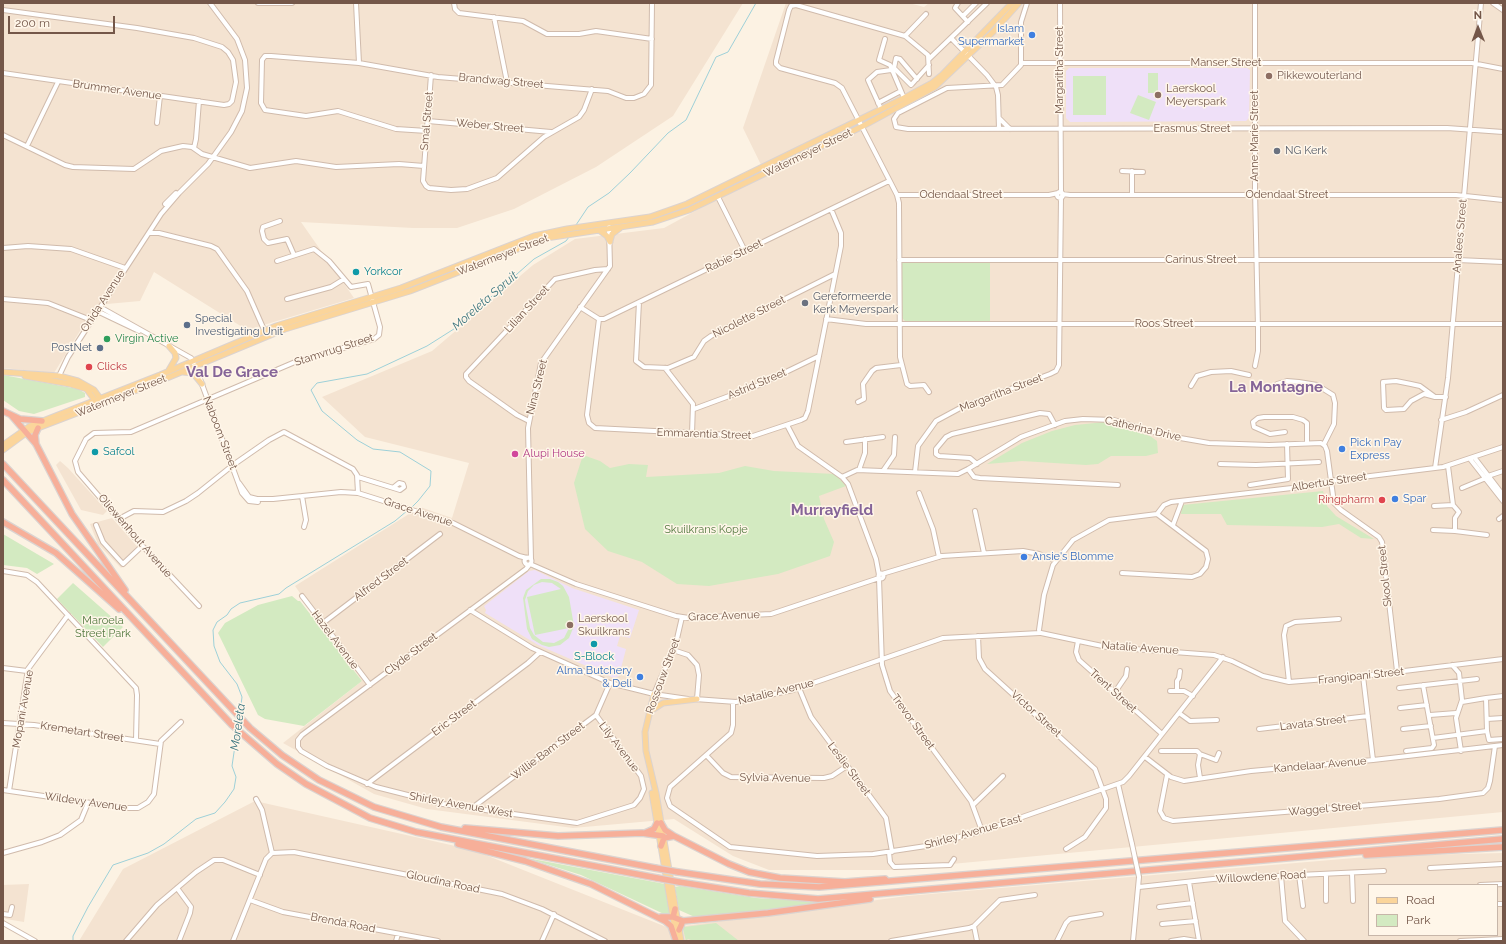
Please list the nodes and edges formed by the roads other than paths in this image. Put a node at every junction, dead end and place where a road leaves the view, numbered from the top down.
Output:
1 (210, 3) edge
2 (258, 3) edge
3 (292, 3) edge
4 (356, 3) edge
5 (454, 3) edge
6 (652, 3) edge
7 (958, 3) edge
8 (976, 3) edge
9 (987, 3) edge
10 (1012, 3) edge
11 (1019, 3) edge
12 (1027, 3) edge
13 (1060, 3) edge
14 (1255, 3) edge
15 (1481, 3) edge
16 (1493, 3) edge
17 (3, 10) edge
18 (1503, 10) edge
19 (926, 14) dead end
20 (963, 16) junction
21 (494, 17) junction
22 (968, 22) junction
23 (905, 36) junction
24 (951, 38) junction
25 (652, 39) junction
26 (885, 39) dead end
27 (965, 52) junction
28 (969, 56) junction
29 (929, 59) junction
30 (359, 63) junction
31 (1255, 63) junction
32 (1476, 63) junction
33 (1021, 64) junction
34 (1060, 64) junction
35 (929, 65) junction
36 (1503, 68) edge
37 (891, 70) junction
38 (3, 73) edge
39 (929, 74) dead end
40 (431, 75) junction
41 (917, 79) junction
42 (58, 82) junction
43 (508, 82) junction
44 (996, 87) junction
45 (592, 89) junction
46 (901, 91) junction
47 (160, 96) junction
48 (904, 98) junction
49 (199, 101) junction
50 (878, 103) junction
51 (881, 109) junction
52 (999, 118) junction
53 (428, 120) junction
54 (859, 120) junction
55 (157, 124) dead end
56 (863, 126) junction
57 (999, 129) junction
58 (1010, 129) junction
59 (1060, 129) junction
60 (1255, 129) junction
61 (1470, 129) junction
62 (427, 131) junction
63 (552, 132) junction
64 (1503, 132) edge
65 (3, 135) edge
66 (28, 146) junction
67 (194, 148) junction
68 (214, 157) junction
69 (424, 166) junction
70 (1122, 171) dead end
71 (1132, 172) junction
72 (1144, 172) dead end
73 (889, 181) junction
74 (179, 193) junction
75 (896, 195) junction
76 (1060, 195) junction
77 (1132, 195) junction
78 (1255, 195) junction
79 (1463, 196) junction
80 (718, 197) junction
81 (1503, 200) edge
82 (831, 209) junction
83 (280, 221) dead end
84 (154, 225) junction
85 (609, 226) junction
86 (625, 226) junction
87 (599, 230) junction
88 (149, 233) junction
89 (159, 233) junction
90 (610, 242) junction
91 (3, 248) edge
92 (138, 248) junction
93 (745, 251) junction
94 (294, 255) junction
95 (899, 260) junction
96 (1060, 260) junction
97 (1256, 260) junction
98 (1458, 260) junction
99 (276, 261) dead end
100 (1503, 262) edge
101 (125, 268) junction
102 (608, 270) junction
103 (835, 274) junction
104 (344, 279) junction
105 (3, 299) edge
106 (287, 299) dead end
107 (373, 300) junction
108 (639, 302) junction
109 (580, 307) junction
110 (98, 309) junction
111 (826, 319) junction
112 (91, 320) junction
113 (599, 320) junction
114 (899, 324) junction
115 (1060, 324) junction
116 (1258, 324) junction
117 (1453, 324) junction
118 (1503, 324) edge
119 (264, 330) junction
120 (266, 336) junction
121 (169, 346) junction
122 (819, 356) junction
123 (194, 363) junction
124 (901, 365) junction
125 (1255, 366) dead end
126 (666, 368) junction
127 (169, 371) junction
128 (3, 372) edge
129 (179, 372) junction
130 (10, 373) junction
131 (1249, 375) dead end
132 (59, 376) junction
133 (202, 384) junction
134 (1277, 384) dead end
135 (1192, 386) dead end
136 (87, 389) junction
137 (929, 392) dead end
138 (1503, 395) edge
139 (1435, 397) junction
140 (1446, 398) junction
141 (98, 399) junction
142 (208, 400) junction
143 (858, 402) dead end
144 (101, 404) junction
145 (80, 405) junction
146 (694, 409) junction
147 (3, 411) edge
148 (11, 415) junction
149 (1441, 420) junction
150 (42, 421) junction
151 (529, 422) junction
152 (787, 425) junction
153 (1055, 425) junction
154 (38, 428) junction
155 (25, 431) junction
156 (1284, 432) dead end
157 (692, 434) junction
158 (1270, 434) junction
159 (895, 437) dead end
160 (883, 438) dead end
161 (865, 439) junction
162 (846, 442) dead end
163 (1307, 442) junction
164 (36, 444) junction
165 (1287, 444) junction
166 (1324, 444) junction
167 (1271, 445) junction
168 (1503, 447) edge
169 (3, 448) edge
170 (1472, 458) junction
171 (1319, 462) dead end
172 (75, 463) joint
173 (3, 464) edge
174 (977, 464) junction
175 (1220, 464) dead end
176 (1288, 464) junction
177 (232, 465) junction
178 (1448, 466) junction
179 (1435, 468) junction
180 (859, 470) junction
181 (883, 470) junction
182 (968, 470) junction
183 (1503, 470) edge
184 (915, 472) junction
185 (358, 477) junction
186 (842, 477) junction
187 (1487, 477) junction
188 (3, 480) edge
189 (1330, 481) junction
190 (1250, 485) dead end
191 (1118, 486) dead end
192 (394, 488) dead end
193 (1462, 488) dead end
194 (243, 492) joint
195 (919, 492) dead end
196 (358, 493) junction
197 (1503, 495) edge
198 (302, 496) junction
199 (1182, 501) junction
200 (1503, 501) edge
201 (1453, 505) junction
202 (1434, 506) dead end
203 (976, 511) dead end
204 (1157, 514) junction
205 (1503, 516) edge
206 (119, 519) junction
207 (1499, 519) dead end
208 (3, 522) edge
209 (96, 525) dead end
210 (1173, 525) junction
211 (304, 527) dead end
212 (1433, 530) dead end
213 (1455, 531) junction
214 (440, 534) dead end
215 (1488, 536) dead end
216 (142, 546) junction
217 (984, 554) junction
218 (939, 557) junction
219 (1055, 560) junction
220 (528, 561) junction
221 (3, 571) edge
222 (1122, 573) dead end
223 (881, 576) junction
224 (302, 596) dead end
225 (199, 606) dead end
226 (138, 608) junction
227 (470, 610) junction
228 (68, 615) junction
229 (682, 617) junction
230 (1339, 619) dead end
231 (322, 623) junction
232 (141, 629) junction
233 (1041, 631) junction
234 (978, 636) junction
235 (1078, 640) junction
236 (673, 650) junction
237 (540, 652) junction
238 (1223, 657) junction
239 (882, 659) junction
240 (1503, 659) edge
241 (1465, 664) junction
242 (1452, 665) junction
243 (3, 668) edge
244 (1127, 669) dead end
245 (27, 671) junction
246 (1180, 671) dead end
247 (1396, 672) junction
248 (1458, 673) junction
249 (1363, 676) junction
250 (1477, 679) dead end
251 (1459, 681) junction
252 (1289, 682) junction
253 (610, 683) junction
254 (370, 685) junction
255 (1423, 685) junction
256 (799, 688) junction
257 (1399, 688) dead end
258 (1170, 691) dead end
259 (1177, 691) junction
260 (1115, 692) junction
261 (654, 694) junction
262 (1193, 696) junction
263 (1503, 696) edge
264 (1486, 698) junction
265 (697, 699) junction
266 (733, 702) junction
267 (1462, 702) junction
268 (1427, 705) junction
269 (1400, 708) dead end
270 (649, 712) junction
271 (1180, 713) junction
272 (1456, 713) junction
273 (596, 715) junction
274 (1430, 715) junction
275 (1368, 716) junction
276 (1503, 718) edge
277 (1487, 719) junction
278 (1216, 720) dead end
279 (3, 722) edge
280 (181, 722) dead end
281 (20, 723) junction
282 (1431, 726) junction
283 (1259, 729) dead end
284 (1403, 729) dead end
285 (1487, 732) junction
286 (1162, 734) junction
287 (1458, 735) junction
288 (299, 738) joint
289 (1433, 738) junction
290 (1503, 739) edge
291 (136, 740) junction
292 (160, 744) junction
293 (1503, 745) edge
294 (1495, 746) junction
295 (1461, 750) junction
296 (1161, 751) dead end
297 (1406, 751) dead end
298 (1219, 752) dead end
299 (1200, 754) junction
300 (707, 756) junction
301 (1145, 757) junction
302 (1373, 760) junction
303 (848, 766) junction
304 (1167, 774) junction
305 (1003, 776) dead end
306 (1200, 778) junction
307 (367, 784) junction
308 (1118, 784) junction
309 (1102, 789) junction
310 (3, 790) edge
311 (9, 791) junction
312 (256, 799) dead end
313 (638, 801) joint
314 (88, 803) junction
315 (973, 805) junction
316 (472, 808) junction
317 (659, 823) junction
318 (441, 827) junction
319 (1503, 830) edge
320 (982, 831) junction
321 (416, 832) junction
322 (642, 833) junction
323 (674, 836) junction
324 (662, 837) junction
325 (1503, 839) edge
326 (661, 846) joint
327 (1503, 847) edge
328 (1066, 850) dead end
329 (890, 852) junction
330 (3, 853) edge
331 (272, 853) junction
332 (1294, 858) junction
333 (954, 859) dead end
334 (1503, 864) edge
335 (1430, 868) dead end
336 (1384, 871) dead end
337 (1004, 872) junction
338 (1352, 873) junction
339 (1326, 874) junction
340 (260, 875) junction
341 (1299, 875) junction
342 (1281, 876) junction
343 (1189, 882) junction
344 (1139, 887) junction
345 (177, 888) junction
346 (920, 891) junction
347 (1035, 895) dead end
348 (250, 900) junction
349 (1326, 901) dead end
350 (1353, 901) dead end
351 (1193, 903) junction
352 (1303, 906) dead end
353 (12, 907) dead end
354 (1159, 907) dead end
355 (675, 909) joint
356 (3, 914) edge
357 (554, 914) junction
358 (1101, 914) dead end
359 (658, 916) junction
360 (678, 920) junction
361 (1196, 921) junction
362 (3, 923) edge
363 (1162, 924) dead end
364 (974, 926) junction
365 (679, 930) joint
366 (398, 934) junction
367 (26, 939) edge
368 (1503, 939) edge
369 (34, 941) edge
370 (126, 941) edge
371 (179, 941) edge
372 (233, 941) edge
373 (396, 941) edge
374 (438, 941) edge
375 (542, 941) edge
376 (606, 941) edge
377 (676, 941) edge
378 (681, 941) edge
379 (891, 941) edge
380 (977, 941) edge
381 (1057, 941) edge
382 (1133, 941) edge
383 (1171, 941) edge
384 (1196, 941) edge
385 (1200, 941) edge
386 (1304, 941) edge
387 (1460, 941) edge

1 - 68 street, Onida Avenue
2 - 3 street
4 - 30 street
5 - 21 street
6 - 25 street, Brandwag Street
7 - 20 street
8 - 20 street
9 - 22 street
10 - 27 main road, Watermeyer Street
11 - 28 main road, Watermeyer Street
12 - 33 street
13 - 34 street, Margaritha Street
14 - 31 street, Anne Marie Street
15 - 32 street, Analees Street
16 - 18 street
17 - 49 street, Brummer Avenue
19 - 23 street
20 - 22 street
21 - 25 street
21 - 43 street
22 - 24 street
23 - 29 street
23 - 54 street
24 - 27 street
24 - 29 street
25 - 45 street, Brandwag Street
26 - 37 street
27 - 28 street
27 - 48 main road, Watermeyer Street
28 - 44 street
28 - 56 main road, Watermeyer Street
29 - 35 street
30 - 40 street, Brandwag Street
30 - 62 street, Brandwag Street
31 - 32 street, Manser Street
31 - 34 street, Manser Street
31 - 60 street, Anne Marie Street
32 - 36 street, Manser Street
32 - 61 street, Analees Street
33 - 34 street, Manser Street
33 - 44 street
34 - 59 street, Margaritha Street
35 - 39 street
35 - 41 street
37 - 46 street
37 - 50 street
38 - 42 street, Brummer Avenue
40 - 43 street, Brandwag Street
40 - 53 street, Smal Street
41 - 41 street
42 - 47 street, Brummer Avenue
42 - 66 street
43 - 45 street, Brandwag Street
44 - 52 street
44 - 57 street, Erasmus Street
45 - 63 street
46 - 48 street
46 - 50 street
47 - 49 street, Brummer Avenue
47 - 55 street
48 - 51 main road, Watermeyer Street
49 - 67 street
50 - 51 street
51 - 54 main road, Watermeyer Street
52 - 57 street
52 - 58 street
53 - 62 street, Smal Street
53 - 63 street, Weber Street
54 - 56 street
54 - 85 main road, Watermeyer Street
56 - 73 street
56 - 80 main road, Watermeyer Street
57 - 58 street, Erasmus Street
58 - 59 street, Erasmus Street
59 - 60 street, Erasmus Street
59 - 76 street, Margaritha Street
60 - 61 street, Erasmus Street
60 - 78 street, Anne Marie Street
61 - 64 street, Erasmus Street
61 - 79 street, Analees Street
62 - 69 street, Smal Street
63 - 69 street, Smal Street
65 - 66 street
66 - 67 street
67 - 68 street
68 - 69 street
68 - 74 street, Onida Avenue
70 - 71 street
71 - 72 street
71 - 77 street
73 - 75 street
73 - 82 street, Rabie Street
74 - 84 street, Onida Avenue
74 - 92 street, Onida Avenue
75 - 76 street, Odendaal Street
75 - 95 street
76 - 77 street, Odendaal Street
76 - 96 street, Margaritha Street
77 - 78 street, Odendaal Street
78 - 79 street, Odendaal Street
78 - 97 street, Anne Marie Street
79 - 81 street, Odendaal Street
79 - 98 street, Analees Street
80 - 86 main road, Watermeyer Street
80 - 93 street
82 - 93 street, Rabie Street
82 - 103 street, Emmarentia Street
83 - 94 street
84 - 88 street, Onida Avenue
84 - 89 street
85 - 86 main road, Watermeyer Street
85 - 87 main road, Watermeyer Street
85 - 90 street
85 - 107 main road, Watermeyer Street
86 - 90 main road
87 - 90 main road
87 - 107 main road, Watermeyer Street
88 - 89 street
88 - 92 street, Onida Avenue
89 - 119 street
90 - 102 street
91 - 101 street
92 - 101 street, Onida Avenue
93 - 108 street, Rabie Street
94 - 99 street
94 - 104 street
95 - 96 street, Carinus Street
95 - 114 street
96 - 97 street, Carinus Street
96 - 115 street, Margaritha Street
97 - 98 street, Carinus Street
97 - 116 street, Anne Marie Street
98 - 100 street, Carinus Street
98 - 117 street, Analees Street
101 - 110 street, Onida Avenue
102 - 109 street, Nina Street
102 - 151 street, Lilian Street
103 - 111 street, Emmarentia Street
103 - 126 street, Nicolette Street
104 - 106 street
104 - 107 street, Stamvrug Street
105 - 112 street
107 - 119 main road, Watermeyer Street
107 - 120 main road, Watermeyer Street
107 - 142 street, Stamvrug Street
108 - 113 street, Rabie Street
108 - 126 street, Nicolette Street
109 - 113 street
109 - 151 street, Nina Street
110 - 112 street, Onida Avenue
110 - 121 street
111 - 114 street, Roos Street
111 - 122 street, Emmarentia Street
112 - 132 street, Onida Avenue
113 - 157 street, Emmarentia Street
114 - 115 street, Roos Street
114 - 124 street
115 - 116 street, Roos Street
115 - 184 street, Margaritha Street
116 - 117 street, Roos Street
116 - 125 street, Anne Marie Street
117 - 118 street, Roos Street
117 - 140 street, Analees Street
119 - 120 street
119 - 123 main road, Watermeyer Street
120 - 123 main road, Watermeyer Street
121 - 123 street
121 - 127 main road
122 - 146 street, Astrid Street
122 - 152 street, Emmarentia Street
123 - 127 main road, Watermeyer Street
123 - 129 main road, Watermeyer Street
123 - 133 street, Naboom Street
124 - 137 street
124 - 143 street
126 - 146 street
127 - 141 main road, Watermeyer Street
128 - 130 main road
129 - 133 main road
129 - 144 main road, Watermeyer Street
130 - 132 main road
130 - 136 main road
131 - 135 street
132 - 136 main road
132 - 141 main road
133 - 142 street, Naboom Street
134 - 166 street
136 - 141 main road
136 - 145 main road
138 - 149 street
139 - 139 street
139 - 140 street
140 - 149 street, Analees Street
141 - 144 main road
141 - 145 main road, Watermeyer Street
142 - 172 street, Stamvrug Street
142 - 177 street, Naboom Street
144 - 154 main road, Watermeyer Street
145 - 150 main road, Watermeyer Street
146 - 157 street
147 - 148 highway
148 - 150 highway
148 - 155 highway
149 - 179 street, Analees Street
150 - 155 main road, Watermeyer Street
151 - 220 street, Nina Street
152 - 157 street, Emmarentia Street
152 - 186 street, Trevor Street
153 - 167 street, Catherina Drive
153 - 174 street, Catherina Drive
153 - 174 street
154 - 155 main road, Watermeyer Street
154 - 164 highway
155 - 164 highway
155 - 169 main road, Watermeyer Street
156 - 158 street
158 - 163 street
158 - 167 street
159 - 181 street
160 - 161 street
161 - 162 street
161 - 180 street
163 - 165 street, Catherina Drive
163 - 166 street, Catherina Drive
164 - 226 highway
165 - 167 street, Catherina Drive
165 - 176 street
166 - 189 street
168 - 170 street, Albertus Street
170 - 178 street, Albertus Street
170 - 187 street
171 - 176 street
172 - 206 street, Oliewenhout Avenue
173 - 226 highway
174 - 182 street, Catherina Drive
175 - 176 street
176 - 190 street
177 - 185 street
177 - 194 street, Naboom Street
177 - 206 street
178 - 179 street, Albertus Street
178 - 201 street
179 - 189 street, Albertus Street
180 - 181 street, Catherina Drive
180 - 186 street, Catherina Drive
181 - 184 street, Catherina Drive
182 - 184 street, Catherina Drive
182 - 191 street
183 - 187 street
185 - 192 street
185 - 196 street
186 - 223 street, Trevor Street
187 - 193 street
187 - 197 street
187 - 200 street
188 - 232 highway
189 - 199 street, Albertus Street
189 - 247 street, Skool Street
194 - 198 street, Grace Avenue
195 - 218 street
196 - 198 street, Grace Avenue
196 - 220 street, Grace Avenue
198 - 211 street
199 - 204 street, Albertus Street
199 - 210 street
201 - 202 street
201 - 213 street
203 - 217 street
204 - 210 street
204 - 219 street
205 - 207 street
206 - 216 street, Oliewenhout Avenue
208 - 232 highway
209 - 216 street
210 - 222 street
212 - 213 street
213 - 215 street
214 - 231 street, Alfred Street
216 - 225 street, Oliewenhout Avenue
217 - 218 street, Grace Avenue
217 - 219 street, Grace Avenue
218 - 223 street, Grace Avenue
219 - 233 street
220 - 227 street, Clyde Street
220 - 229 street, Grace Avenue
221 - 228 street
223 - 229 street, Grace Avenue
223 - 239 street, Trevor Street
224 - 231 street, Hazel Avenue
226 - 318 highway
227 - 237 street, Natalie Avenue
227 - 254 street, Clyde Street
228 - 245 street, Mopani Avenue
228 - 291 street
229 - 236 street, Rossouw Street
230 - 252 street
231 - 254 street, Hazel Avenue
232 - 321 highway
233 - 234 street, Natalie Avenue
233 - 235 street, Natalie Avenue
234 - 239 street, Natalie Avenue
234 - 309 street, Victor Street
235 - 238 street, Natalie Avenue
235 - 260 street, Trent Street
236 - 261 street, Rossouw Street
236 - 265 street
237 - 253 street, Natalie Avenue
237 - 307 street, Eric Street
238 - 252 street, Frangipani Street
238 - 262 street, Shirley Avenue East
239 - 256 street, Natalie Avenue
239 - 315 street, Trevor Street
240 - 241 street, Frangipani Street
241 - 242 street, Frangipani Street
241 - 248 street
242 - 247 street, Frangipani Street
242 - 248 street
243 - 245 street
244 - 260 street
245 - 281 street, Mopani Avenue
246 - 259 street
247 - 249 street, Frangipani Street
248 - 251 street
249 - 252 street, Frangipani Street
249 - 275 street
250 - 251 street
251 - 255 street
251 - 267 street
253 - 261 street, Natalie Avenue
253 - 273 street, Willie Bam Street
254 - 288 street, Clyde Street
255 - 257 street
255 - 268 street
256 - 266 street, Natalie Avenue
256 - 303 street, Leslie Street
258 - 259 street
259 - 262 street
260 - 286 street, Trent Street
261 - 265 street, Natalie Avenue
261 - 270 main road, Rossouw Street
262 - 271 street, Shirley Avenue East
263 - 264 street
264 - 267 street
264 - 277 street
265 - 266 street, Natalie Avenue
265 - 270 main road
266 - 300 street
267 - 272 street
268 - 269 street
268 - 274 street
270 - 317 main road, Rossouw Street
271 - 278 street
271 - 286 street, Shirley Avenue East
272 - 274 street
272 - 287 street
273 - 313 street, Lily Avenue
273 - 316 street, Willie Bam Street
274 - 282 street
275 - 283 street, Lavata Street
275 - 302 street
276 - 277 street
277 - 285 street
279 - 281 street, Kremetart Street
280 - 292 street
281 - 291 street, Kremetart Street
281 - 311 street, Mopani Avenue
282 - 284 street
282 - 289 street
285 - 287 street
285 - 290 street
286 - 301 street, Shirley Avenue East
287 - 289 street
287 - 295 street
288 - 307 street, Shirley Avenue West
289 - 297 street
291 - 292 street, Kremetart Street
292 - 314 street, Wildevy Avenue
293 - 294 street, Kandelaar Avenue
294 - 295 street, Kandelaar Avenue
294 - 304 street, Waggel Street
295 - 302 street, Kandelaar Avenue
296 - 299 street
298 - 299 street
299 - 306 street
300 - 303 street, Sylvia Avenue
300 - 329 street, Shirley Avenue East
301 - 304 street, Kandelaar Avenue
301 - 308 street, Shirley Avenue East
302 - 306 street, Kandelaar Avenue
303 - 329 street, Leslie Street
304 - 306 street, Kandelaar Avenue
305 - 315 street
307 - 316 street, Shirley Avenue West
308 - 309 street, Shirley Avenue East
308 - 344 street, bridge
309 - 320 street, Shirley Avenue East
309 - 328 street, Victor Street
310 - 311 street, Wildevy Avenue
311 - 314 street, Wildevy Avenue
312 - 331 street
313 - 316 street, Shirley Avenue West
314 - 330 street
315 - 320 street, Trevor Street
317 - 322 highway
317 - 323 highway
317 - 324 main road, Rossouw Street
318 - 322 highway
318 - 337 highway, bridge
319 - 337 highway
320 - 329 street, Shirley Avenue East
321 - 346 highway, bridge
321 - 359 highway
322 - 324 highway
323 - 324 highway
323 - 337 highway
324 - 326 highway
324 - 355 main road, Rossouw Street
325 - 332 highway
326 - 360 main road
327 - 332 highway
329 - 333 street, Leslie Street
331 - 340 street
331 - 357 street, Gloudina Road
332 - 346 highway
334 - 335 street
336 - 338 street, Willowdene Road
338 - 339 street, Willowdene Road
338 - 350 street
339 - 341 street, Willowdene Road
339 - 349 street
340 - 345 street
340 - 348 street
341 - 342 street, Willowdene Road
341 - 352 street
342 - 343 street, Willowdene Road
342 - 386 street
343 - 344 street, Willowdene Road
343 - 351 street
344 - 382 street
345 - 370 street
345 - 371 street
346 - 360 highway
347 - 364 street
348 - 366 street, Brenda Road
348 - 372 street
351 - 354 street
351 - 361 street
353 - 356 street
355 - 360 highway
357 - 375 street
357 - 376 street, Gloudina Road
358 - 381 street
359 - 360 highway
359 - 377 highway
360 - 365 highway
360 - 377 main road
361 - 363 street
361 - 385 street
362 - 367 street
364 - 379 street
364 - 380 street
365 - 378 main road
366 - 373 street
366 - 374 street, Brenda Road
367 - 369 street
368 - 387 street
383 - 384 street

